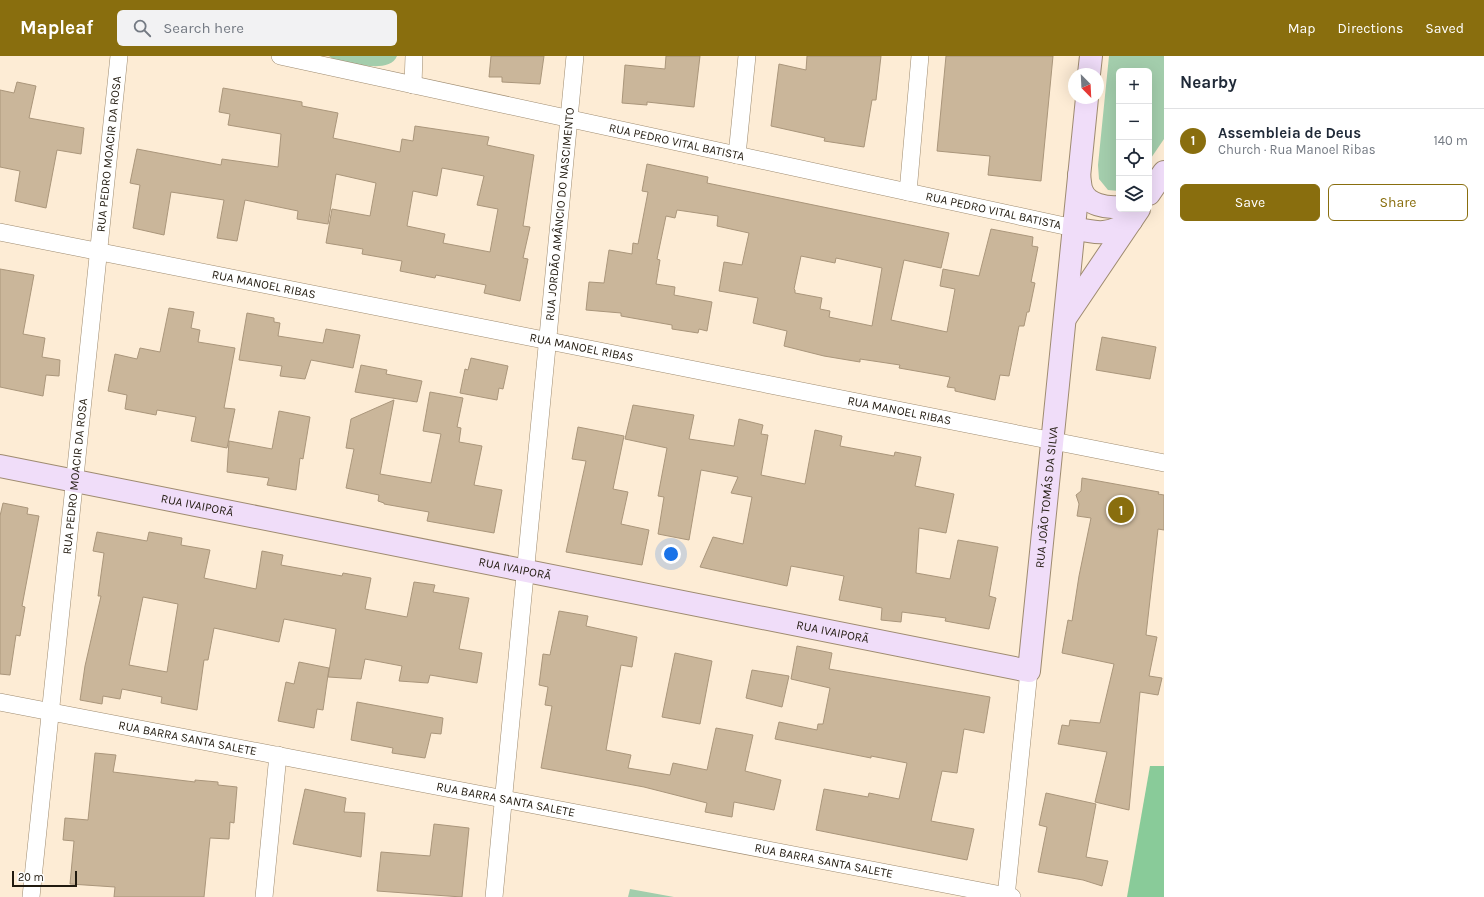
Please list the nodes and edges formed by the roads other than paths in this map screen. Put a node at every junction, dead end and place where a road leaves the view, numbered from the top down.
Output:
1 (119, 56) edge
2 (280, 56) edge
3 (414, 56) edge
4 (575, 56) edge
5 (747, 56) edge
6 (920, 56) edge
7 (1091, 56) edge
8 (303, 58) edge
9 (1090, 68) edge
10 (413, 85) junction
11 (1086, 104) edge
12 (569, 119) junction
13 (737, 155) junction
14 (1079, 174) junction
15 (908, 192) junction
16 (1116, 209) edge
17 (1130, 212) edge
18 (1074, 228) junction
19 (0, 232) edge
20 (98, 252) junction
21 (1064, 320) junction
22 (547, 340) junction
23 (1052, 441) junction
24 (1164, 463) edge
25 (0, 466) edge
26 (75, 480) junction
27 (525, 570) junction
28 (1029, 671) junction
29 (0, 702) edge
30 (50, 712) junction
31 (278, 755) junction
32 (504, 799) junction
33 (31, 897) edge
34 (264, 897) edge
35 (494, 897) edge
36 (1008, 897) edge

1 - 20 street, RUA PEDRO MOACIR DA ROSA
2 - 8 street, RUA PEDRO VITAL BATISTA
3 - 10 street
4 - 12 street, RUA JORDÃO AMÂNCIO DO NASCIMENTO
5 - 13 street
6 - 15 street
7 - 9 street
8 - 10 street, RUA PEDRO VITAL BATISTA
10 - 12 street, RUA PEDRO VITAL BATISTA
11 - 14 street, RUA JOÃO TOMÁS DA SILVA
12 - 13 street, RUA PEDRO VITAL BATISTA
12 - 22 street, RUA JORDÃO AMÂNCIO DO NASCIMENTO
13 - 15 street, RUA PEDRO VITAL BATISTA
14 - 16 street
14 - 18 street, RUA JOÃO TOMÁS DA SILVA
15 - 18 street, RUA PEDRO VITAL BATISTA
17 - 18 street
17 - 21 street
18 - 21 street, RUA JOÃO TOMÁS DA SILVA
19 - 20 street, RUA MANOEL RIBAS
20 - 22 street, RUA MANOEL RIBAS
20 - 26 street, RUA PEDRO MOACIR DA ROSA
21 - 23 street, RUA JOÃO TOMÁS DA SILVA
22 - 23 street, RUA MANOEL RIBAS
22 - 27 street, RUA JORDÃO AMÂNCIO DO NASCIMENTO
23 - 24 street, RUA MANOEL RIBAS
23 - 28 street, RUA JOÃO TOMÁS DA SILVA
25 - 26 street, RUA IVAIPORÃ
26 - 27 street, RUA IVAIPORÃ
26 - 30 street, RUA PEDRO MOACIR DA ROSA
27 - 28 street, RUA IVAIPORÃ
27 - 32 street, RUA JORDÃO AMÂNCIO DO NASCIMENTO
28 - 36 street, RUA JOÃO TOMÁS DA SILVA
29 - 30 street, RUA BARRA SANTA SALETE
30 - 31 street, RUA BARRA SANTA SALETE
30 - 33 street, RUA PEDRO MOACIR DA ROSA
31 - 32 street, RUA BARRA SANTA SALETE
31 - 34 street
32 - 35 street, RUA JORDÃO AMÂNCIO DO NASCIMENTO
32 - 36 street, RUA BARRA SANTA SALETE

